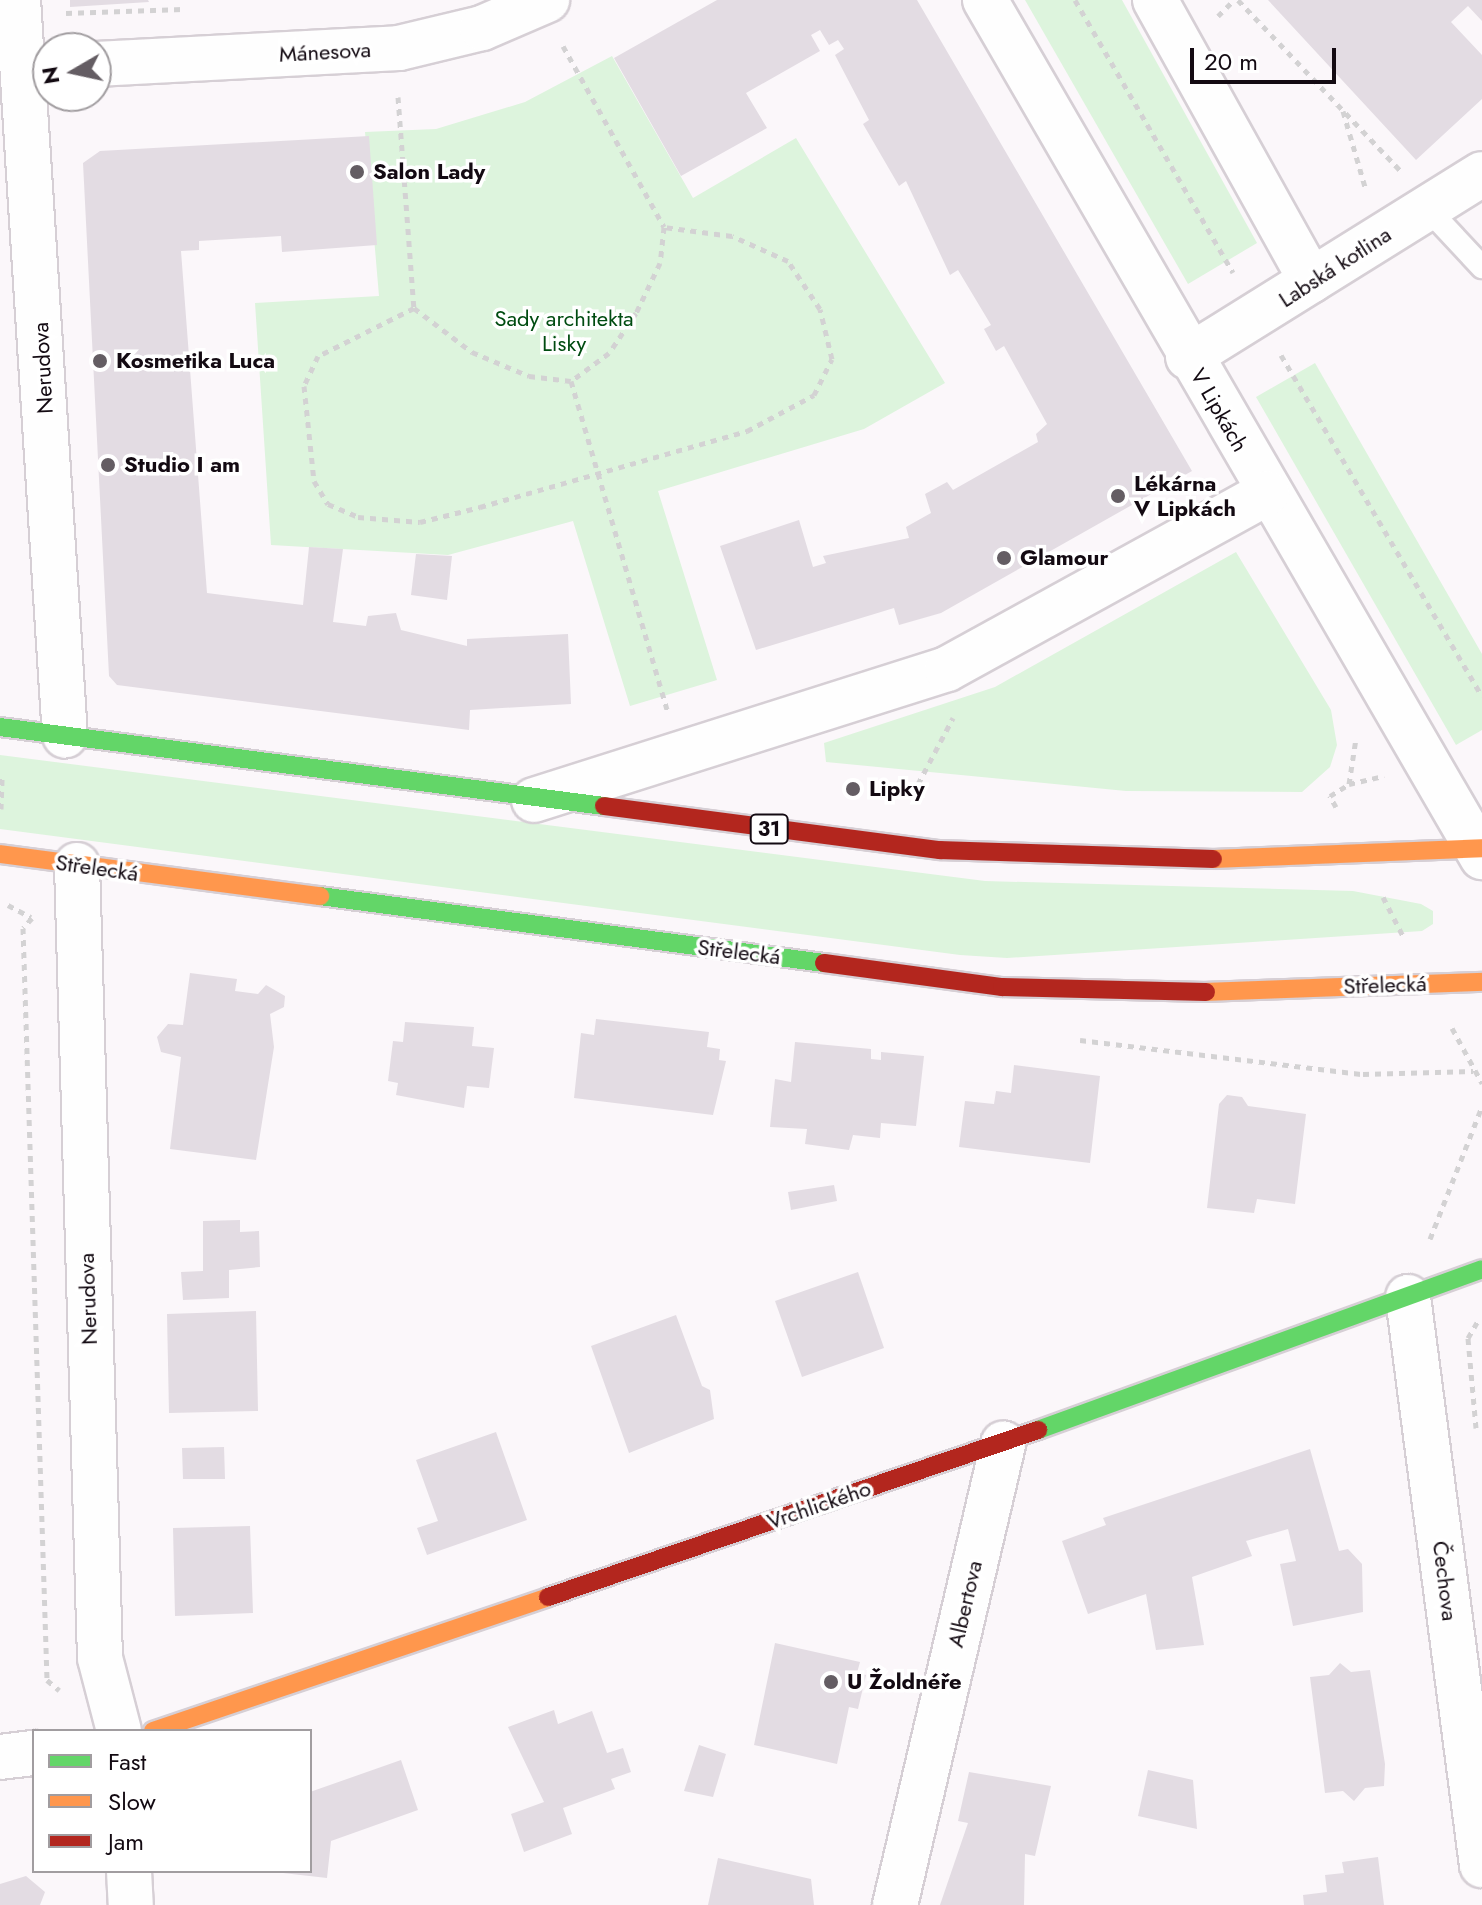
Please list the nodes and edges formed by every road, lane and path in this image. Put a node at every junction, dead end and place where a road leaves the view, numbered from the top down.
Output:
1 (547, 0) edge
2 (985, 0) edge
3 (1075, 0) edge
4 (1155, 0) edge
5 (1238, 0) edge
6 (35, 8) edge
7 (201, 8) dead end
8 (563, 46) dead end
9 (112, 63) edge
10 (23, 68) edge
11 (398, 97) dead end
12 (1343, 110) junction
13 (1398, 169) dead end
14 (1482, 174) edge
15 (1368, 201) dead end
16 (1427, 208) junction
17 (664, 227) junction
18 (1482, 267) edge
19 (1237, 279) dead end
20 (1311, 280) junction
21 (414, 308) junction
22 (1277, 348) dead end
23 (1188, 357) junction
24 (571, 381) junction
25 (597, 469) junction
26 (1267, 493) junction
27 (1482, 696) edge
28 (961, 701) dead end
29 (669, 716) dead end
30 (0, 727) edge
31 (65, 736) junction
32 (1396, 774) dead end
33 (918, 784) dead end
34 (534, 800) junction
35 (1342, 818) dead end
36 (1480, 851) edge
37 (0, 854) edge
38 (77, 865) junction
39 (1382, 895) dead end
40 (1401, 933) dead end
41 (1482, 982) edge
42 (1452, 1029) dead end
43 (1482, 1083) edge
44 (1482, 1106) edge
45 (1416, 1245) dead end
46 (1482, 1269) edge
47 (1408, 1297) junction
48 (1482, 1314) edge
49 (1478, 1441) dead end
50 (1003, 1443) junction
51 (118, 1729) edge
52 (159, 1729) edge
53 (32, 1753) edge
54 (0, 1757) edge
55 (1482, 1865) edge
56 (129, 1873) edge
57 (131, 1905) edge
58 (895, 1905) edge

1 - 9 street, Mánesova
2 - 23 street, V Lipkách
3 - 19 path
4 - 20 street
5 - 12 path
6 - 7 path
6 - 10 street, Nerudova
8 - 17 path
10 - 31 street, Nerudova
11 - 21 path
12 - 13 path
12 - 15 path
14 - 16 street, Labská kotlina
16 - 18 lane
16 - 20 street, Labská kotlina
17 - 24 path
17 - 25 path
20 - 23 street, Labská kotlina
21 - 24 path
21 - 25 path
22 - 27 path
23 - 26 street, V Lipkách
24 - 25 path
25 - 29 path
26 - 34 street
26 - 36 street, V Lipkách
28 - 33 path
30 - 31 main road, 31
31 - 34 main road, 31
32 - 35 path
34 - 36 main road, 31
37 - 38 main road, Střelecká
38 - 41 main road, Střelecká
38 - 51 street, Nerudova
39 - 40 path
42 - 43 path
44 - 45 path
46 - 47 main road, Vrchlického
47 - 50 main road, Vrchlického
47 - 55 street, Čechova
48 - 49 path
50 - 52 main road, Vrchlického
50 - 58 street, Albertova
53 - 54 street
56 - 57 street

